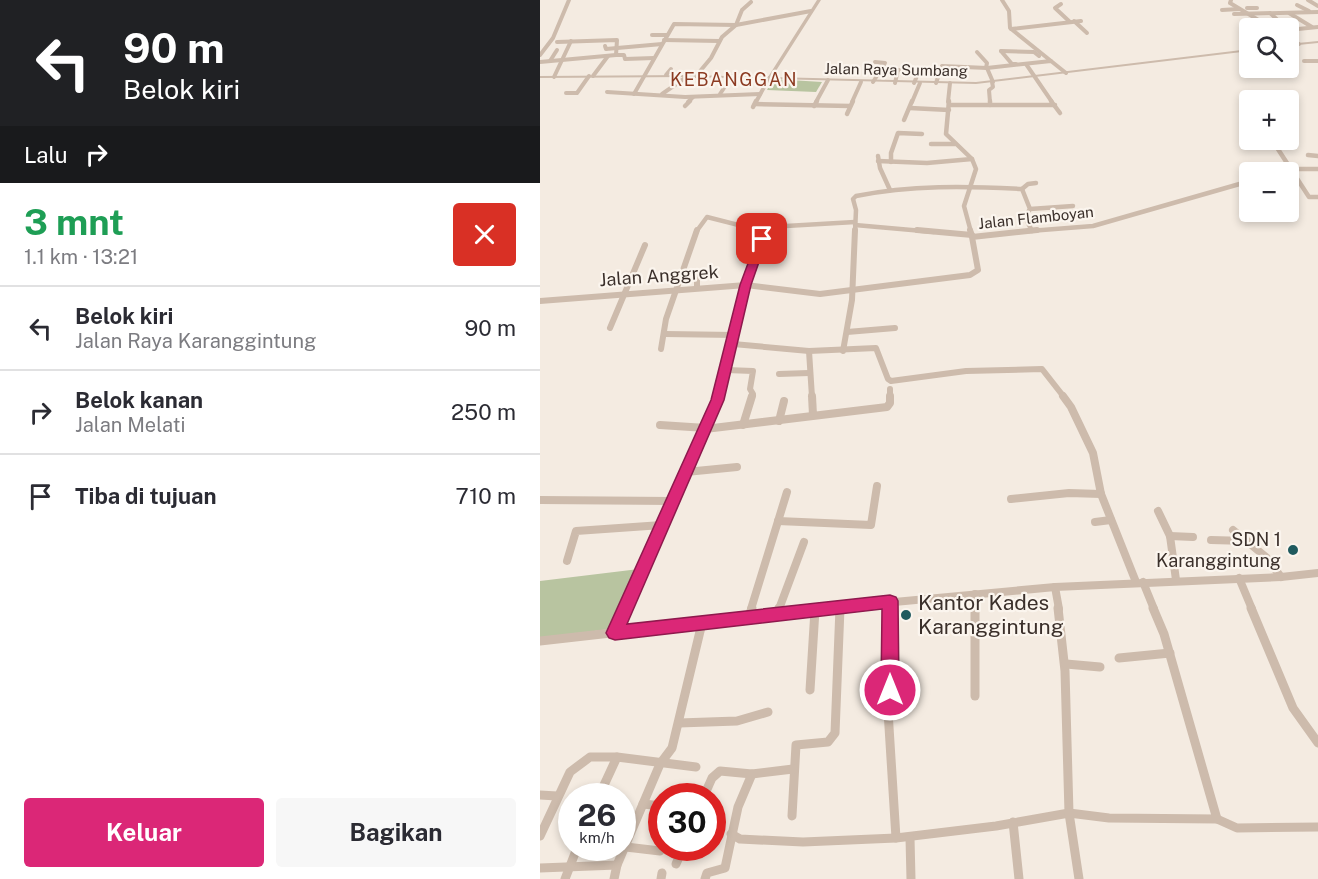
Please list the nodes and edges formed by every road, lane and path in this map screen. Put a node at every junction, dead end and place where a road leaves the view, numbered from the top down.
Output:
1 (568, 0) edge
2 (819, 0) edge
3 (1002, 0) edge
4 (1231, 0) edge
5 (1310, 1) edge
6 (751, 2) dead end
7 (1061, 4) dead end
8 (1318, 4) edge
9 (1297, 5) dead end
10 (1245, 8) junction
11 (1257, 8) dead end
12 (1222, 10) dead end
13 (811, 11) junction
14 (1311, 12) junction
15 (1318, 12) edge
16 (1270, 13) junction
17 (1289, 13) junction
18 (1234, 14) dead end
19 (1251, 14) junction
20 (1257, 18) edge
21 (1278, 18) edge
22 (1072, 21) junction
23 (1081, 21) dead end
24 (736, 25) junction
25 (1312, 27) junction
26 (1318, 27) edge
27 (1011, 29) junction
28 (1299, 29) edge
29 (1087, 33) dead end
30 (652, 35) dead end
31 (667, 35) junction
32 (705, 36) dead end
33 (571, 41) junction
34 (702, 41) junction
35 (719, 41) junction
36 (557, 42) dead end
37 (663, 42) junction
38 (1318, 42) edge
39 (1299, 44) edge
40 (605, 46) dead end
41 (618, 48) junction
42 (557, 50) dead end
43 (1239, 51) edge
44 (977, 52) dead end
45 (1018, 52) junction
46 (540, 54) edge
47 (1040, 54) junction
48 (616, 55) junction
49 (608, 56) junction
50 (654, 58) junction
51 (1318, 60) edge
52 (550, 61) junction
53 (561, 61) junction
54 (1051, 61) junction
55 (1304, 61) dead end
56 (540, 62) edge
57 (875, 62) dead end
58 (1027, 63) junction
59 (986, 68) junction
60 (670, 69) dead end
61 (919, 69) junction
62 (939, 70) junction
63 (1066, 73) junction
64 (645, 75) junction
65 (666, 75) junction
66 (591, 76) junction
67 (688, 76) junction
68 (696, 76) junction
69 (732, 76) junction
70 (540, 77) edge
71 (555, 77) junction
72 (1037, 77) junction
73 (769, 78) junction
74 (828, 80) junction
75 (861, 82) junction
76 (873, 82) junction
77 (993, 82) junction
78 (895, 83) junction
79 (914, 83) junction
80 (920, 83) junction
81 (936, 83) junction
82 (950, 83) junction
83 (550, 84) dead end
84 (607, 92) dead end
85 (566, 93) dead end
86 (634, 94) junction
87 (662, 94) junction
88 (720, 94) junction
89 (760, 94) junction
90 (693, 97) junction
91 (990, 105) junction
92 (1054, 105) junction
93 (685, 106) dead end
94 (814, 106) junction
95 (850, 106) junction
96 (910, 108) junction
97 (949, 108) junction
98 (1060, 113) dead end
99 (847, 114) dead end
100 (904, 120) dead end
101 (922, 134) dead end
102 (931, 144) dead end
103 (955, 144) junction
104 (1308, 155) dead end
105 (1318, 156) edge
106 (972, 159) junction
107 (891, 162) junction
108 (1318, 169) edge
109 (1299, 170) edge
110 (1299, 182) edge
111 (1036, 183) dead end
112 (1239, 184) edge
113 (971, 187) junction
114 (1000, 188) junction
115 (1022, 189) junction
116 (890, 190) junction
117 (1318, 197) edge
118 (1000, 198) dead end
119 (1073, 206) dead end
120 (1030, 209) junction
121 (855, 223) junction
122 (770, 231) junction
123 (1032, 231) junction
124 (972, 236) junction
125 (645, 245) dead end
126 (698, 277) dead end
127 (746, 285) junction
128 (697, 288) junction
129 (677, 290) junction
130 (852, 291) junction
131 (624, 294) junction
132 (540, 301) edge
133 (610, 328) dead end
134 (895, 328) dead end
135 (847, 332) junction
136 (665, 334) junction
137 (735, 335) junction
138 (733, 344) junction
139 (661, 349) dead end
140 (809, 351) junction
141 (843, 351) junction
142 (726, 370) junction
143 (809, 373) junction
144 (779, 374) dead end
145 (890, 389) dead end
146 (784, 401) dead end
147 (813, 415) junction
148 (778, 421) junction
149 (660, 425) dead end
150 (743, 425) junction
151 (705, 429) junction
152 (737, 467) dead end
153 (686, 472) junction
154 (877, 486) dead end
155 (786, 492) dead end
156 (1101, 494) junction
157 (1011, 499) dead end
158 (540, 500) edge
159 (673, 501) junction
160 (1158, 511) dead end
161 (1111, 520) junction
162 (778, 521) junction
163 (1095, 522) dead end
164 (662, 525) junction
165 (1233, 530) dead end
166 (1170, 536) junction
167 (1193, 537) dead end
168 (1211, 540) dead end
169 (1247, 541) junction
170 (804, 543) dead end
171 (567, 561) dead end
172 (1318, 573) edge
173 (1281, 577) junction
174 (1239, 578) junction
175 (1176, 580) junction
176 (1139, 582) junction
177 (1055, 587) junction
178 (975, 594) junction
179 (890, 601) junction
180 (840, 607) junction
181 (815, 610) junction
182 (777, 614) junction
183 (748, 617) junction
184 (702, 623) junction
185 (615, 633) junction
186 (540, 641) edge
187 (1170, 653) junction
188 (1119, 658) dead end
189 (1066, 664) junction
190 (1100, 667) dead end
191 (810, 690) dead end
192 (975, 696) dead end
193 (768, 712) dead end
194 (679, 723) junction
195 (1318, 743) edge
196 (617, 756) junction
197 (660, 764) junction
198 (696, 767) dead end
199 (794, 768) junction
200 (752, 774) junction
201 (605, 783) edge
202 (709, 783) edge
203 (540, 795) edge
204 (557, 796) junction
205 (643, 804) junction
206 (648, 805) edge
207 (1069, 813) junction
208 (792, 816) dead end
209 (1217, 819) junction
210 (636, 821) edge
211 (1013, 822) junction
212 (1318, 827) edge
213 (731, 834) junction
214 (540, 836) edge
215 (897, 838) junction
216 (910, 838) junction
217 (571, 861) edge
218 (619, 861) edge
219 (677, 861) edge
220 (676, 864) dead end
221 (569, 865) junction
222 (617, 865) junction
223 (540, 868) edge
224 (565, 879) edge
225 (614, 879) edge
226 (705, 879) edge
227 (911, 879) edge
228 (1019, 879) edge
229 (1079, 879) edge

1 - 46 street
2 - 13 street
3 - 27 street
4 - 10 street
5 - 8 street
6 - 24 street
7 - 22 street
9 - 14 street
10 - 11 street
10 - 12 street
10 - 19 street
13 - 24 street
13 - 73 street
14 - 15 street
14 - 17 street
16 - 17 street
16 - 19 street
16 - 21 street
17 - 25 street
18 - 19 street
19 - 20 street
22 - 23 street
22 - 27 street
22 - 29 street
24 - 31 street
24 - 35 street
25 - 26 street
25 - 28 street
27 - 47 street
30 - 31 street
31 - 37 street
32 - 34 street
33 - 36 street
33 - 41 street
33 - 53 street
34 - 35 street
34 - 37 street
35 - 68 street
37 - 41 street
37 - 50 street
38 - 39 street
40 - 41 street
41 - 48 street
42 - 52 street
43 - 63 street, Jalan Raya Sumbang
44 - 59 street
45 - 47 street
45 - 58 street
45 - 58 street
47 - 54 street
47 - 58 street
48 - 49 street
48 - 50 street
49 - 53 street
49 - 66 street
50 - 64 street
51 - 55 street
52 - 53 street
52 - 56 street
53 - 71 street
54 - 58 street
54 - 63 street
57 - 76 street
58 - 59 street
58 - 72 street
59 - 62 street
59 - 77 street
60 - 65 street
61 - 62 street
61 - 78 street
61 - 79 street
62 - 81 street
63 - 72 street, Jalan Raya Sumbang
64 - 65 street, Jalan Raya Sumbang
64 - 66 street, Jalan Raya Sumbang
64 - 86 street
65 - 67 street, Jalan Raya Sumbang
66 - 71 street, Jalan Raya Sumbang
66 - 85 street
67 - 68 street, Jalan Raya Sumbang
67 - 87 street
68 - 69 street, Jalan Raya Sumbang
69 - 73 street, Jalan Raya Sumbang
69 - 88 street
70 - 71 street, Jalan Raya Sumbang
71 - 83 street
72 - 77 street, Jalan Raya Sumbang
72 - 92 street
73 - 74 street, Jalan Raya Sumbang
73 - 89 street
74 - 75 street, Jalan Raya Sumbang
74 - 94 street
75 - 76 street, Jalan Raya Sumbang
75 - 95 street
76 - 78 street, Jalan Raya Sumbang
77 - 82 street, Jalan Raya Sumbang
77 - 91 street
78 - 79 street, Jalan Raya Sumbang
79 - 80 street, Jalan Raya Sumbang
80 - 81 street, Jalan Raya Sumbang
80 - 96 street
81 - 82 street, Jalan Raya Sumbang
82 - 97 street
84 - 86 street
86 - 87 street
87 - 90 street
88 - 89 street
88 - 90 street
89 - 94 street
90 - 93 street
91 - 92 street
91 - 97 street
92 - 98 street
94 - 95 street
95 - 99 street
96 - 97 street
96 - 100 street
97 - 103 street
101 - 107 street
102 - 103 street
103 - 106 street
104 - 105 street
106 - 107 street
106 - 113 street
107 - 116 street
108 - 109 street
110 - 117 street
111 - 115 street
112 - 123 street, Jalan Flamboyan
113 - 114 street
113 - 116 street
113 - 124 street
114 - 115 street
114 - 118 street
115 - 120 street
116 - 121 street
119 - 120 street
120 - 123 street
121 - 122 street
121 - 124 street
121 - 130 street
122 - 127 street
122 - 129 street
123 - 124 street, Jalan Flamboyan
124 - 130 street, Jalan Flamboyan
125 - 131 street
126 - 128 street
127 - 128 street, Jalan Anggrek
127 - 130 street, Jalan Anggrek
127 - 137 street
128 - 129 street, Jalan Anggrek
129 - 131 street, Jalan Anggrek
129 - 136 street
130 - 135 street
131 - 132 street, Jalan Anggrek
131 - 133 street
134 - 135 street
135 - 141 street
136 - 137 street
136 - 139 street
137 - 138 street
138 - 140 street
138 - 142 street
140 - 141 street
140 - 143 street
141 - 156 street
142 - 150 street
142 - 151 street
143 - 144 street
143 - 147 street
145 - 147 street
146 - 148 street
147 - 148 street
148 - 150 street
149 - 151 street
150 - 151 street
151 - 153 street
152 - 153 street
153 - 159 street
154 - 162 street
155 - 162 street
156 - 157 street
156 - 161 street
158 - 159 street
159 - 164 street
160 - 166 street
161 - 163 street
161 - 176 street
162 - 183 street
164 - 171 street
164 - 185 street
165 - 169 street
166 - 167 street
166 - 175 street
168 - 169 street
169 - 173 street
170 - 182 street
172 - 173 street
173 - 174 street
174 - 175 street
174 - 195 street
175 - 176 street
176 - 177 street
176 - 187 street
177 - 178 street
177 - 189 street
178 - 179 street
178 - 192 street
179 - 180 street
179 - 215 street
180 - 181 street
180 - 199 street
181 - 182 street
181 - 191 street
182 - 183 street
183 - 184 street
184 - 185 street
184 - 194 street
185 - 186 street
187 - 188 street
187 - 209 street
189 - 190 street
189 - 207 street
193 - 194 street
194 - 197 street
196 - 197 street
196 - 201 street
196 - 204 street
197 - 198 street
197 - 205 street
199 - 200 street
199 - 208 street
200 - 202 street
200 - 213 street
203 - 204 street
204 - 214 street
205 - 206 street
205 - 210 street
207 - 209 street
207 - 211 street
207 - 229 street
209 - 212 street
211 - 216 street
211 - 228 street
213 - 215 street
213 - 226 street
215 - 216 street
216 - 227 street
217 - 221 street
218 - 222 street
219 - 220 street
221 - 222 street
221 - 223 street
221 - 224 street
222 - 225 street

